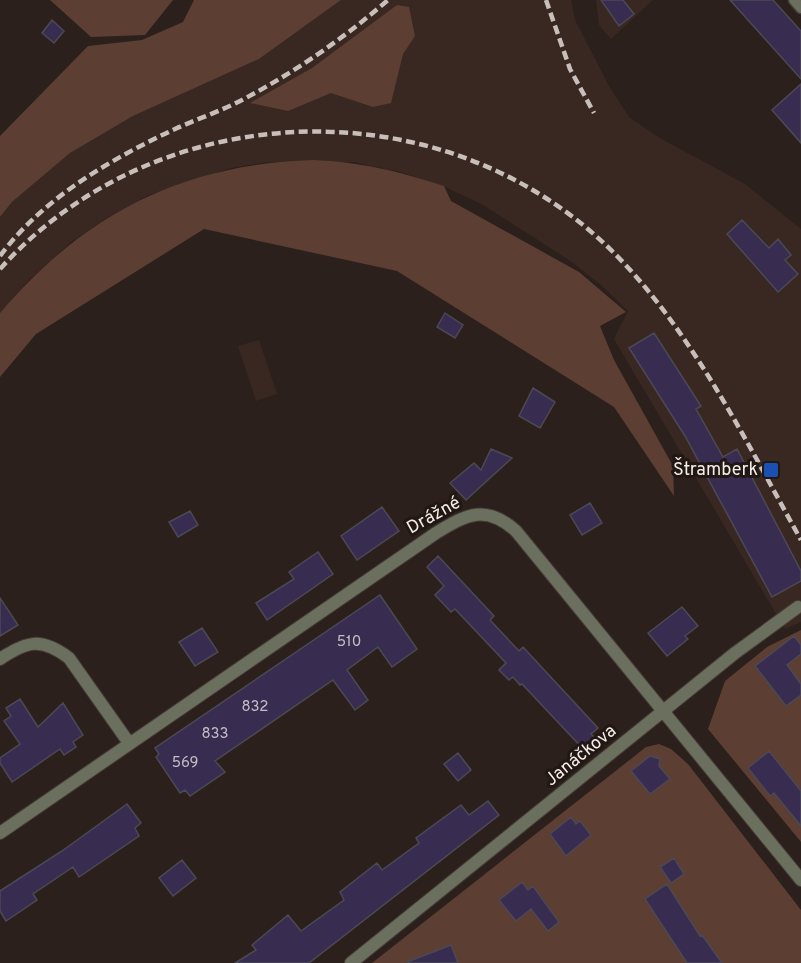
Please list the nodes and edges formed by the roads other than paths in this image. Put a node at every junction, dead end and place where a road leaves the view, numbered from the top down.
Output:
1 (794, 0) edge
2 (801, 8) edge
3 (798, 607) dead end
4 (0, 659) edge
5 (665, 712) junction
6 (129, 743) junction
7 (0, 833) edge
8 (801, 880) edge
9 (351, 963) edge

1 - 2 lane
3 - 5 street
4 - 6 street
5 - 6 street, Drážné
5 - 8 street
5 - 9 street, Janáčkova
6 - 7 street, Drážné

